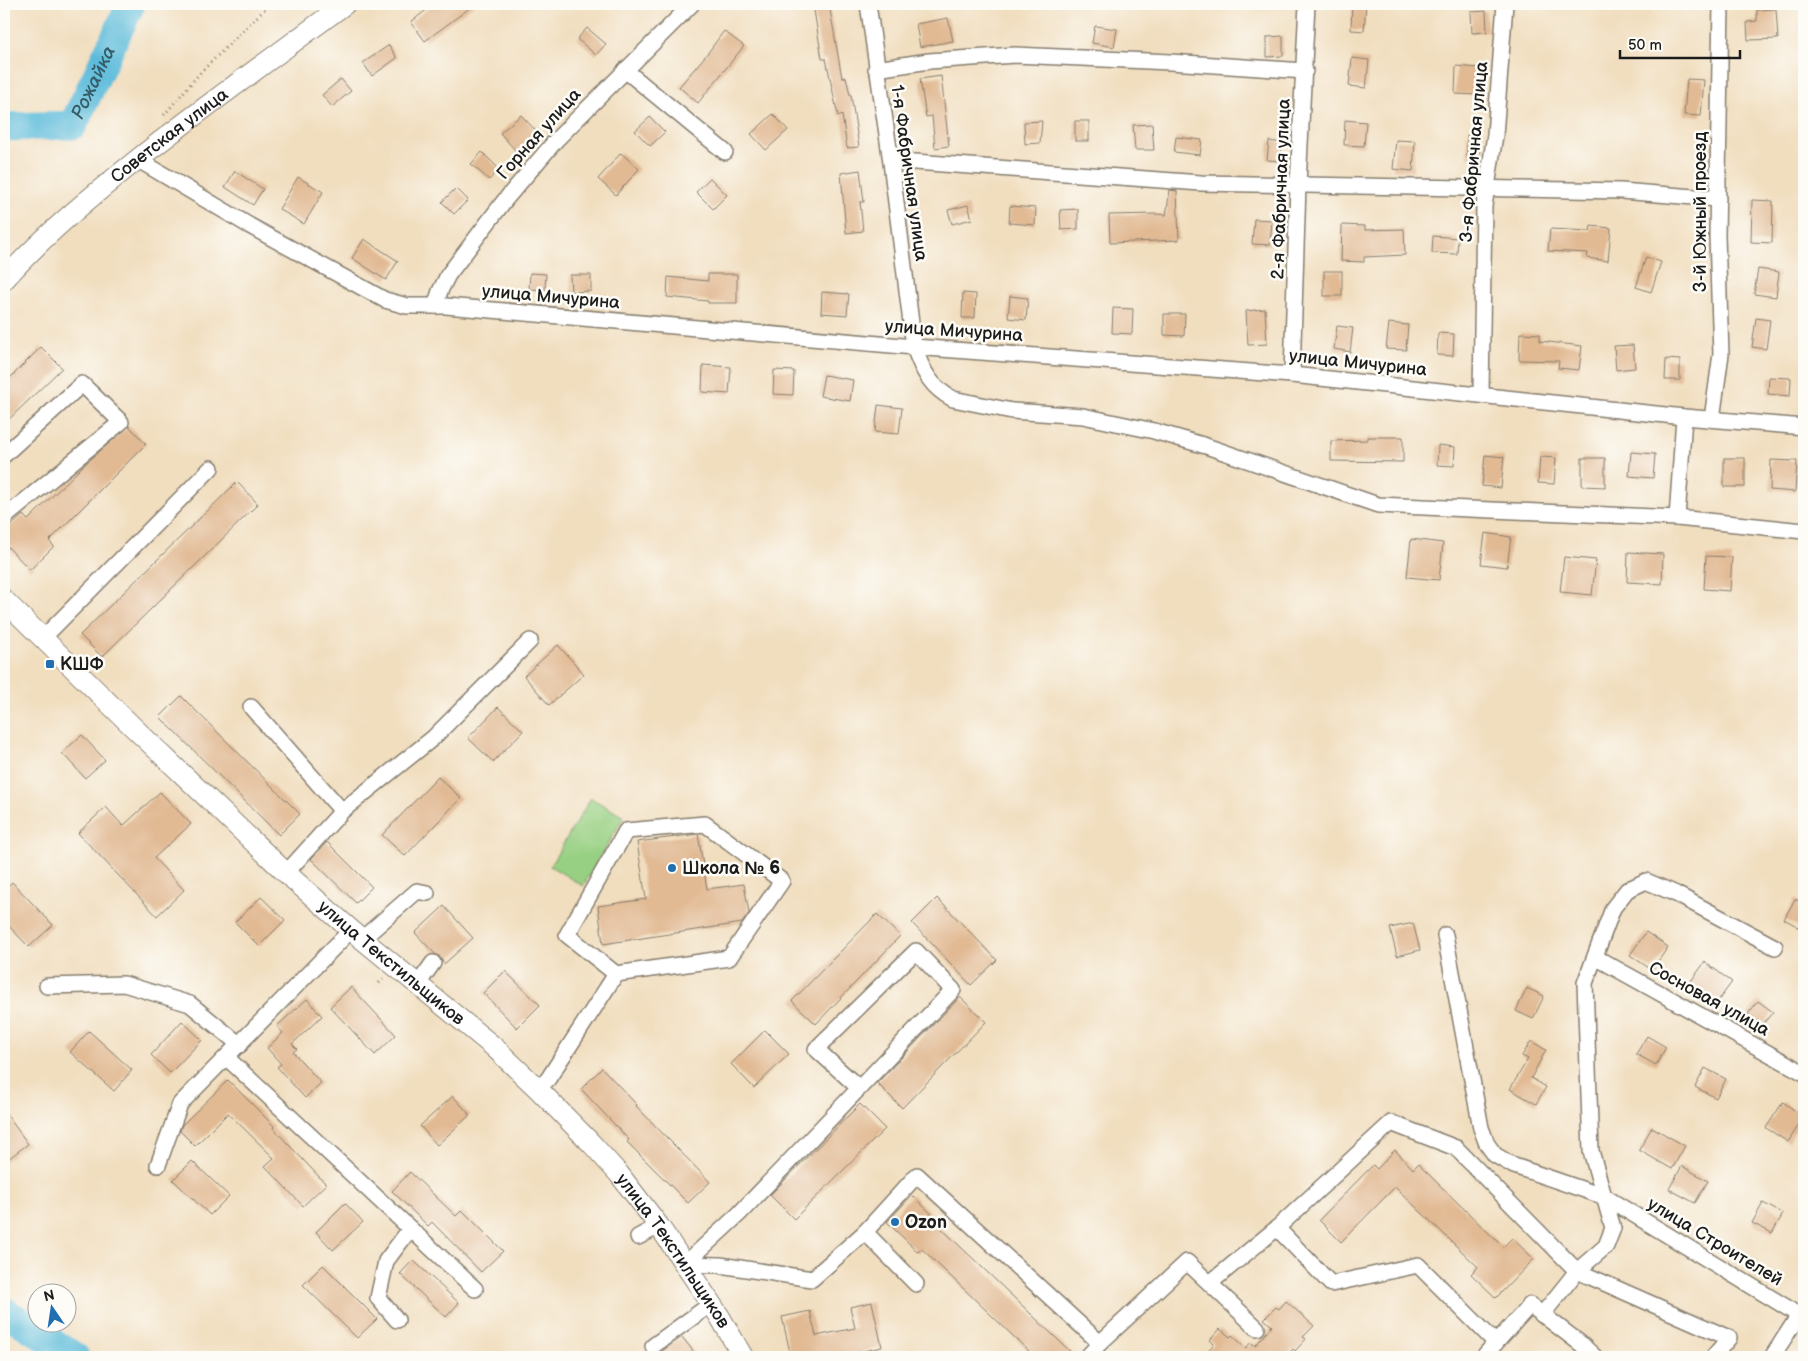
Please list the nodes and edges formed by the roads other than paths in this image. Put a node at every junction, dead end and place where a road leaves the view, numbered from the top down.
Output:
1 (345, 4) edge
2 (692, 4) edge
3 (868, 4) edge
4 (1307, 4) edge
5 (1506, 4) edge
6 (1721, 4) edge
7 (876, 68) junction
8 (625, 70) junction
9 (1305, 71) junction
10 (725, 152) dead end
11 (137, 159) junction
12 (891, 162) junction
13 (1298, 185) junction
14 (1486, 189) junction
15 (1718, 198) junction
16 (4, 280) edge
17 (436, 306) junction
18 (914, 347) junction
19 (1292, 375) junction
20 (1481, 394) junction
21 (1684, 417) junction
22 (1712, 419) junction
23 (1804, 427) edge
24 (4, 455) edge
25 (211, 468) dead end
26 (4, 518) edge
27 (1677, 518) junction
28 (1804, 531) edge
29 (4, 600) edge
30 (43, 638) junction
31 (530, 641) dead end
32 (251, 708) dead end
33 (342, 811) junction
34 (286, 873) junction
35 (428, 893) dead end
36 (356, 934) junction
37 (1445, 935) dead end
38 (1775, 947) dead end
39 (1595, 957) junction
40 (433, 963) dead end
41 (616, 974) junction
42 (418, 984) junction
43 (47, 986) dead end
44 (240, 1045) junction
45 (227, 1058) junction
46 (1804, 1073) edge
47 (538, 1088) junction
48 (859, 1088) junction
49 (158, 1165) dead end
50 (1606, 1198) junction
51 (659, 1226) junction
52 (1277, 1228) junction
53 (410, 1229) junction
54 (865, 1232) junction
55 (638, 1237) dead end
56 (685, 1264) junction
57 (1577, 1270) junction
58 (1210, 1283) junction
59 (916, 1284) dead end
60 (475, 1289) dead end
61 (711, 1304) junction
62 (1542, 1315) junction
63 (1802, 1316) edge
64 (397, 1320) dead end
65 (1257, 1328) dead end
66 (1100, 1343) junction
67 (1496, 1343) junction
68 (653, 1346) dead end
69 (743, 1357) edge
70 (1088, 1357) edge
71 (1484, 1357) edge
72 (1595, 1357) edge
73 (1713, 1357) edge
74 (1772, 1357) edge

1 - 11 main road, Советская улица
2 - 8 street, Горная улица
3 - 7 street, 1-я Фабричная улица
4 - 9 street, 2-я Фабричная улица
5 - 14 street, 3-я Фабричная улица
6 - 15 street, 3-й Южный проезд
7 - 9 street
7 - 12 street, 1-я Фабричная улица
8 - 10 street
8 - 17 street, Горная улица
9 - 13 street, 2-я Фабричная улица
11 - 16 main road, Советская улица
11 - 17 street, улица Мичурина
12 - 13 street
12 - 18 street, 1-я Фабричная улица
13 - 14 street
13 - 19 street, 2-я Фабричная улица
14 - 15 street
14 - 20 street, 3-я Фабричная улица
15 - 22 street, 3-й Южный проезд
17 - 18 street, улица Мичурина
18 - 19 street, улица Мичурина
18 - 27 street, 1-я Фабричная улица
19 - 20 street, улица Мичурина
20 - 21 street, улица Мичурина
21 - 22 street, улица Мичурина
21 - 27 street
22 - 23 street, улица Мичурина
24 - 26 street
25 - 30 street
27 - 28 street, 1-я Фабричная улица
29 - 30 main road, улица Текстильщиков
30 - 34 main road, улица Текстильщиков
31 - 33 street
32 - 33 street
33 - 34 street
34 - 36 main road, улица Текстильщиков
35 - 36 street
36 - 42 main road, улица Текстильщиков
36 - 44 street
37 - 50 street, улица Строителей
38 - 39 street
39 - 46 street, Сосновая улица
39 - 50 street
40 - 42 street
41 - 41 street
41 - 47 street
42 - 47 main road, улица Текстильщиков
43 - 44 street
44 - 45 street
45 - 49 street
45 - 53 street
47 - 51 main road, улица Текстильщиков
48 - 48 street
48 - 56 street
50 - 57 street
50 - 63 street, улица Строителей
51 - 55 street
51 - 56 main road, улица Текстильщиков
52 - 57 street
52 - 58 street
52 - 67 street
53 - 60 street
53 - 64 street
54 - 56 street
54 - 59 street
54 - 66 street
56 - 61 main road, улица Текстильщиков
57 - 62 street
57 - 73 street
58 - 65 street
58 - 66 street
61 - 68 street
61 - 69 main road, улица Текстильщиков
62 - 67 street
62 - 72 street
63 - 74 street
66 - 70 street
67 - 71 street

